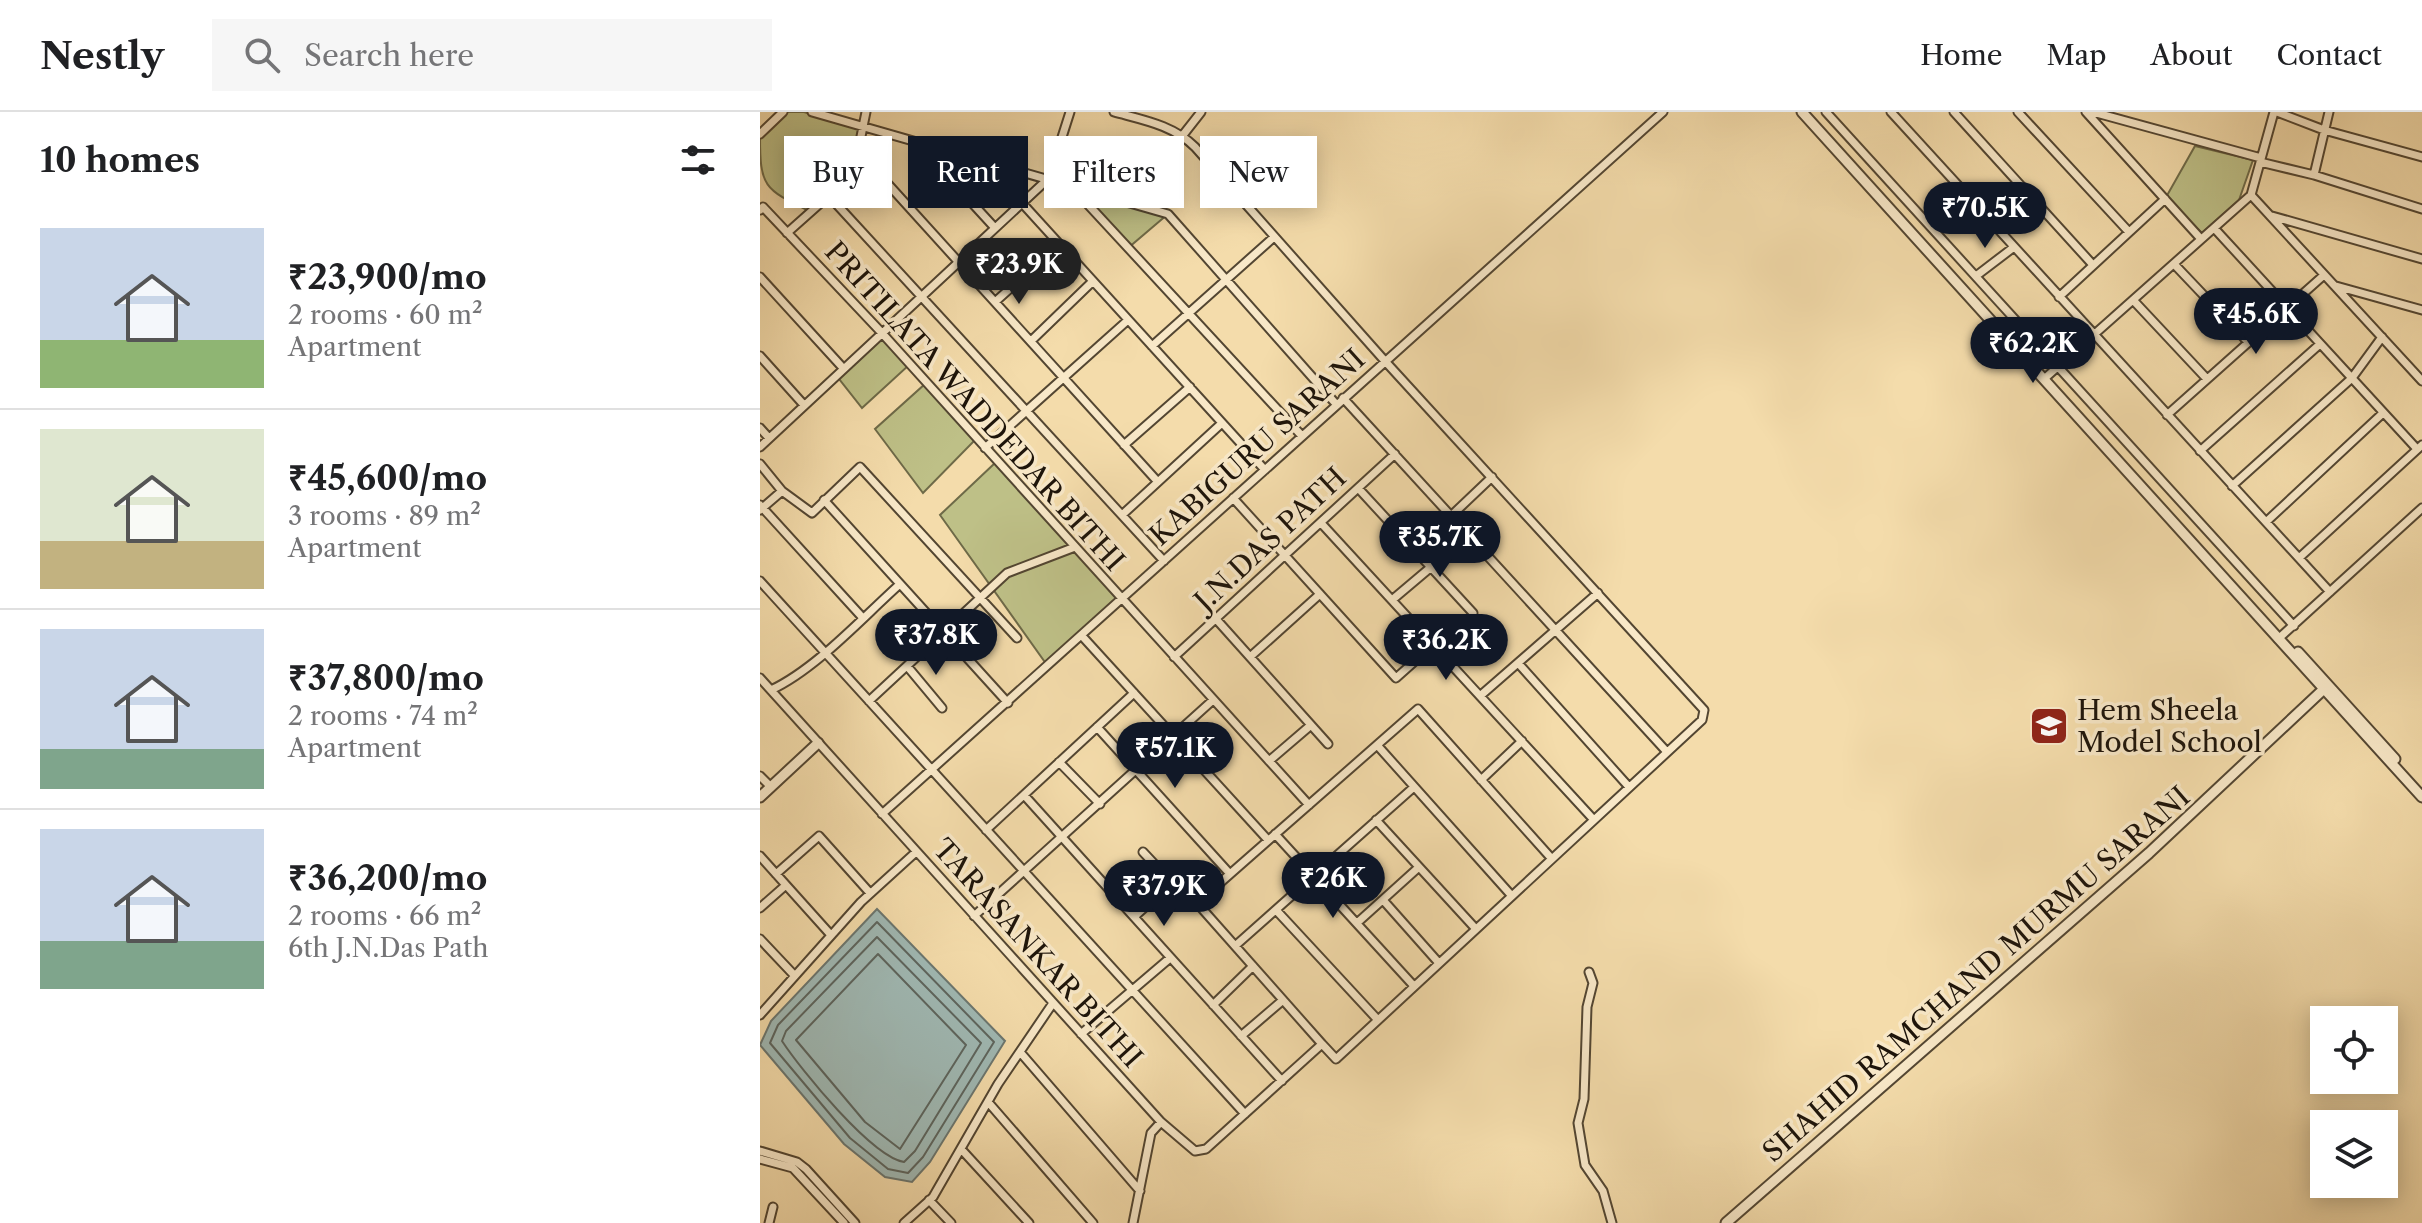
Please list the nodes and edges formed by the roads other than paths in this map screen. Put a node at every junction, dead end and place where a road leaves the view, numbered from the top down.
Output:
1 (783, 112) edge
2 (812, 112) edge
3 (866, 112) edge
4 (1070, 112) edge
5 (1114, 112) edge
6 (1201, 112) edge
7 (1663, 112) edge
8 (1805, 112) edge
9 (1826, 112) edge
10 (1891, 112) edge
11 (1954, 112) edge
12 (2018, 112) edge
13 (2086, 112) edge
14 (2093, 112) edge
15 (2276, 112) edge
16 (2329, 112) edge
17 (863, 127) junction
18 (2324, 130) junction
19 (760, 134) edge
20 (1183, 135) junction
21 (861, 136) edge
22 (1062, 136) edge
23 (908, 140) edge
24 (2422, 157) edge
25 (2260, 160) junction
26 (2314, 175) junction
27 (1044, 183) edge
28 (892, 188) edge
29 (2251, 195) junction
30 (1028, 197) edge
31 (2165, 199) junction
32 (761, 208) edge
33 (815, 208) edge
34 (840, 208) edge
35 (977, 208) edge
36 (1017, 208) edge
37 (1027, 208) edge
38 (1091, 208) edge
39 (1148, 208) edge
40 (2422, 209) edge
41 (2270, 216) junction
42 (995, 228) junction
43 (2214, 228) junction
44 (2129, 232) junction
45 (787, 233) junction
46 (1274, 237) junction
47 (2201, 239) junction
48 (1059, 244) junction
49 (2014, 247) junction
50 (2422, 259) edge
51 (958, 261) junction
52 (2174, 264) junction
53 (2093, 265) junction
54 (2324, 275) junction
55 (1976, 276) junction
56 (760, 277) edge
57 (1093, 281) junction
58 (1228, 281) junction
59 (2334, 285) junction
60 (921, 296) junction
61 (2059, 297) junction
62 (2133, 300) junction
63 (995, 302) junction
64 (2287, 307) junction
65 (2422, 310) edge
66 (1188, 313) junction
67 (1128, 320) junction
68 (881, 332) junction
69 (2094, 335) junction
70 (2382, 337) junction
71 (1031, 341) junction
72 (2248, 342) junction
73 (2320, 344) junction
74 (1152, 346) junction
75 (760, 356) edge
76 (1384, 360) junction
77 (2058, 367) junction
78 (843, 368) junction
79 (1063, 378) junction
80 (2046, 378) junction
81 (2352, 378) junction
82 (2207, 379) junction
83 (2422, 381) edge
84 (1190, 387) junction
85 (1343, 398) junction
86 (1336, 404) junction
87 (804, 405) junction
88 (1026, 411) junction
89 (2383, 413) junction
90 (2167, 415) junction
91 (1222, 423) junction
92 (760, 428) edge
93 (1302, 436) junction
94 (769, 438) junction
95 (1124, 445) junction
96 (760, 447) edge
97 (2420, 447) edge
98 (985, 448) junction
99 (2200, 451) junction
100 (1395, 454) junction
101 (760, 464) edge
102 (1265, 470) junction
103 (1492, 477) junction
104 (1158, 482) junction
105 (2232, 486) junction
106 (1358, 488) junction
107 (782, 491) junction
108 (1233, 498) junction
109 (824, 500) junction
110 (761, 508) edge
111 (2422, 508) edge
112 (1122, 515) junction
113 (1451, 516) junction
114 (2266, 522) junction
115 (1321, 523) junction
116 (1469, 535) junction
117 (1075, 547) junction
118 (1285, 555) junction
119 (2299, 558) junction
120 (1164, 561) junction
121 (1431, 567) junction
122 (760, 581) edge
123 (900, 584) junction
124 (2330, 592) junction
125 (1598, 593) junction
126 (1320, 594) junction
127 (981, 599) junction
128 (1122, 600) junction
129 (1392, 600) junction
130 (1473, 613) dead end
131 (862, 617) junction
132 (1216, 619) junction
133 (2294, 626) junction
134 (1556, 630) junction
135 (944, 633) junction
136 (1082, 636) junction
137 (1017, 638) dead end
138 (2281, 638) junction
139 (1433, 645) junction
140 (824, 651) junction
141 (1174, 657) junction
142 (1250, 657) junction
143 (1518, 663) junction
144 (907, 666) junction
145 (760, 678) edge
146 (2326, 688) junction
147 (771, 690) junction
148 (1134, 693) junction
149 (1480, 696) junction
150 (1213, 700) junction
151 (869, 701) junction
152 (1008, 703) junction
153 (942, 708) dead end
154 (1311, 725) junction
155 (1097, 727) junction
156 (1173, 737) junction
157 (1522, 741) junction
158 (818, 743) junction
159 (1328, 744) dead end
160 (1377, 745) junction
161 (1667, 752) junction
162 (1269, 761) junction
163 (1059, 762) junction
164 (1137, 770) junction
165 (933, 771) junction
166 (760, 776) edge
167 (1481, 780) junction
168 (771, 787) junction
169 (1414, 787) junction
170 (1629, 787) junction
171 (2422, 788) edge
172 (1024, 795) junction
173 (760, 797) edge
174 (2422, 797) edge
175 (1100, 804) junction
176 (1309, 805) junction
177 (882, 814) junction
178 (1376, 820) junction
179 (1594, 820) junction
180 (986, 830) junction
181 (1275, 834) junction
182 (1061, 836) junction
183 (1268, 840) junction
184 (916, 852) junction
185 (1143, 852) dead end
186 (760, 856) edge
187 (1552, 859) junction
188 (1419, 867) junction
189 (1023, 871) junction
190 (776, 874) junction
191 (1230, 874) junction
192 (1314, 876) junction
193 (786, 885) junction
194 (870, 893) junction
195 (1511, 895) junction
196 (1383, 900) junction
197 (760, 908) edge
198 (1276, 910) junction
199 (974, 916) junction
200 (1134, 917) junction
201 (1357, 923) junction
202 (1475, 928) junction
203 (830, 934) junction
204 (760, 939) edge
205 (1235, 946) junction
206 (1170, 958) junction
207 (1438, 962) junction
208 (1253, 966) junction
209 (1589, 972) dead end
210 (794, 975) junction
211 (1413, 985) junction
212 (1132, 990) junction
213 (1283, 1000) junction
214 (1053, 1003) junction
215 (1213, 1005) junction
216 (761, 1013) edge
217 (1377, 1019) junction
218 (1081, 1034) junction
219 (1241, 1036) junction
220 (1322, 1044) junction
221 (1020, 1052) junction
222 (1282, 1081) junction
223 (988, 1102) junction
224 (1245, 1114) junction
225 (1161, 1122) junction
226 (961, 1149) junction
227 (760, 1151) edge
228 (760, 1159) edge
229 (1140, 1191) junction
230 (929, 1200) junction
231 (773, 1207) dead end
232 (769, 1223) edge
233 (844, 1223) edge
234 (855, 1223) edge
235 (904, 1223) edge
236 (951, 1223) edge
237 (1029, 1223) edge
238 (1093, 1223) edge
239 (1133, 1223) edge
240 (1612, 1223) edge
241 (1726, 1223) edge

1 - 19 street
2 - 17 street
3 - 17 street
4 - 22 street
5 - 20 street
6 - 20 street
7 - 76 street, KABIGURU SARANI
8 - 80 street
9 - 55 street
10 - 49 street
11 - 53 street
12 - 44 street
13 - 31 street
14 - 25 street
15 - 18 street
15 - 25 street
16 - 18 street
17 - 21 street
17 - 23 street
18 - 24 street
18 - 26 street
20 - 46 street
25 - 26 street
25 - 29 street
26 - 40 street
27 - 30 street
28 - 51 street
29 - 41 street
29 - 43 street
31 - 44 street
31 - 47 street
32 - 45 street, PRITILATA WADDEDAR BITHI
33 - 45 street
34 - 60 street
35 - 42 street
36 - 42 street
37 - 48 street
38 - 66 street
39 - 58 street
41 - 50 street
41 - 54 street
42 - 51 street
43 - 47 street
43 - 64 street
44 - 53 street
45 - 68 street, PRITILATA WADDEDAR BITHI
46 - 58 street
46 - 76 street
47 - 52 street
48 - 57 street
48 - 63 street
49 - 55 street
49 - 61 street
51 - 60 street
51 - 63 street
52 - 62 street
52 - 72 street
53 - 61 street
54 - 59 street
54 - 64 street
55 - 77 street
56 - 78 street
57 - 67 street
57 - 71 street
58 - 66 street
58 - 86 street
59 - 65 street
59 - 70 street
60 - 68 street
60 - 88 street
61 - 69 street
62 - 69 street
62 - 82 street
63 - 71 street
64 - 72 street
64 - 73 street
66 - 74 street
66 - 93 street
67 - 74 street
67 - 79 street
68 - 78 street
68 - 98 street, PRITILATA WADDEDAR BITHI
69 - 77 street
69 - 90 street
70 - 81 street
70 - 83 street
71 - 79 street
72 - 82 street
73 - 81 street
73 - 99 street
74 - 84 street
75 - 87 street
76 - 85 street, KABIGURU SARANI
76 - 103 street
77 - 80 street
77 - 133 street
78 - 87 street
79 - 88 street
79 - 95 street
80 - 138 street
81 - 89 street
81 - 105 street
82 - 90 street
84 - 91 street
84 - 95 street
85 - 86 street, KABIGURU SARANI
85 - 100 street
86 - 93 street, KABIGURU SARANI
87 - 94 street
88 - 98 street
88 - 112 street
89 - 97 street
89 - 114 street
90 - 99 street
91 - 102 street
91 - 104 street
92 - 94 street
93 - 102 street, KABIGURU SARANI
94 - 96 street
95 - 104 street
97 - 119 street
98 - 117 street, PRITILATA WADDEDAR BITHI
99 - 105 street
100 - 106 street, J.N.DAS PATH
100 - 113 street
101 - 107 street
102 - 108 street, KABIGURU SARANI
103 - 113 street
103 - 125 street
104 - 112 street
105 - 114 street
106 - 115 street, J.N.DAS PATH
106 - 121 street
107 - 109 street
107 - 110 street
108 - 118 street
108 - 120 street, KABIGURU SARANI
109 - 123 street
109 - 127 street
110 - 131 street
111 - 124 street
112 - 120 street
113 - 116 street
114 - 119 street
115 - 118 street, J.N.DAS PATH
115 - 129 street
116 - 121 street
116 - 134 street
117 - 127 street
117 - 128 street, PRITILATA WADDEDAR BITHI
118 - 126 street
118 - 132 street, J.N.DAS PATH
119 - 124 street
120 - 128 street, KABIGURU SARANI
121 - 129 street
121 - 130 street
122 - 140 street
123 - 131 street
123 - 135 street
124 - 133 street
125 - 134 street
125 - 161 street
126 - 139 street
126 - 142 street
127 - 135 street
127 - 137 street
128 - 136 street, KABIGURU SARANI
128 - 141 street, PRITILATA WADDEDAR BITHI
129 - 139 street
131 - 140 street
132 - 141 street, J.N.DAS PATH
132 - 142 street
133 - 138 street
134 - 143 street
134 - 161 street
135 - 144 street
135 - 152 street
136 - 148 street
136 - 152 street, KABIGURU SARANI
138 - 146 street
139 - 149 street
140 - 147 street
140 - 151 street
141 - 150 street, PRITILATA WADDEDAR BITHI
142 - 154 street
143 - 149 street
143 - 170 street
144 - 151 street
144 - 153 street
145 - 147 street, TARASANKAR BITHI
146 - 171 street
146 - 174 street
146 - 241 street, SHAHID RAMCHAND MURMU SARANI
147 - 158 street, TARASANKAR BITHI
148 - 155 street
148 - 156 street
149 - 157 street
150 - 156 street
150 - 162 street, PRITILATA WADDEDAR BITHI
151 - 165 street
152 - 165 street, KABIGURU SARANI
154 - 159 street
154 - 162 street
155 - 163 street
155 - 164 street
156 - 164 street
156 - 183 street
157 - 167 street
157 - 179 street
158 - 168 street
158 - 177 street, TARASANKAR BITHI
160 - 167 street
160 - 169 street
160 - 176 street
161 - 170 street
162 - 176 street, PRITILATA WADDEDAR BITHI
163 - 172 street
163 - 175 street
164 - 175 street
164 - 191 street
165 - 177 street, KABIGURU SARANI
165 - 180 street
166 - 168 street
167 - 187 street
168 - 173 street
169 - 178 street
169 - 195 street
170 - 179 street
172 - 180 street
172 - 182 street
175 - 182 street
176 - 181 street
177 - 184 street, TARASANKAR BITHI
178 - 188 street
178 - 192 street
179 - 187 street
180 - 189 street
181 - 183 street
181 - 192 street
182 - 189 street
182 - 200 street
183 - 191 street
184 - 194 street
184 - 199 street, TARASANKAR BITHI
185 - 200 street
186 - 190 street
187 - 195 street
188 - 196 street
188 - 202 street
189 - 199 street
189 - 212 street
190 - 193 street
190 - 194 street
191 - 205 street
192 - 198 street
192 - 201 street
193 - 197 street
193 - 203 street
194 - 203 street
195 - 202 street
196 - 201 street
196 - 207 street
198 - 205 street
198 - 217 street
199 - 214 street, TARASANKAR BITHI
200 - 206 street
201 - 211 street
202 - 207 street
203 - 210 street
204 - 210 street
205 - 208 street
206 - 212 street
206 - 215 street
207 - 211 street
208 - 213 street
208 - 215 street
209 - 240 street
210 - 216 street
211 - 217 street
212 - 218 street
212 - 224 street
213 - 219 street
213 - 220 street
214 - 218 street, TARASANKAR BITHI
214 - 221 street
215 - 219 street
217 - 220 street
218 - 225 street, TARASANKAR BITHI
219 - 222 street
220 - 222 street
221 - 223 street
221 - 229 street
222 - 224 street
223 - 226 street
223 - 238 street
224 - 225 street, TARASANKAR BITHI
225 - 229 street
226 - 230 street
226 - 237 street
227 - 234 street
228 - 233 street
229 - 239 street
230 - 235 street
230 - 236 street
231 - 232 street

